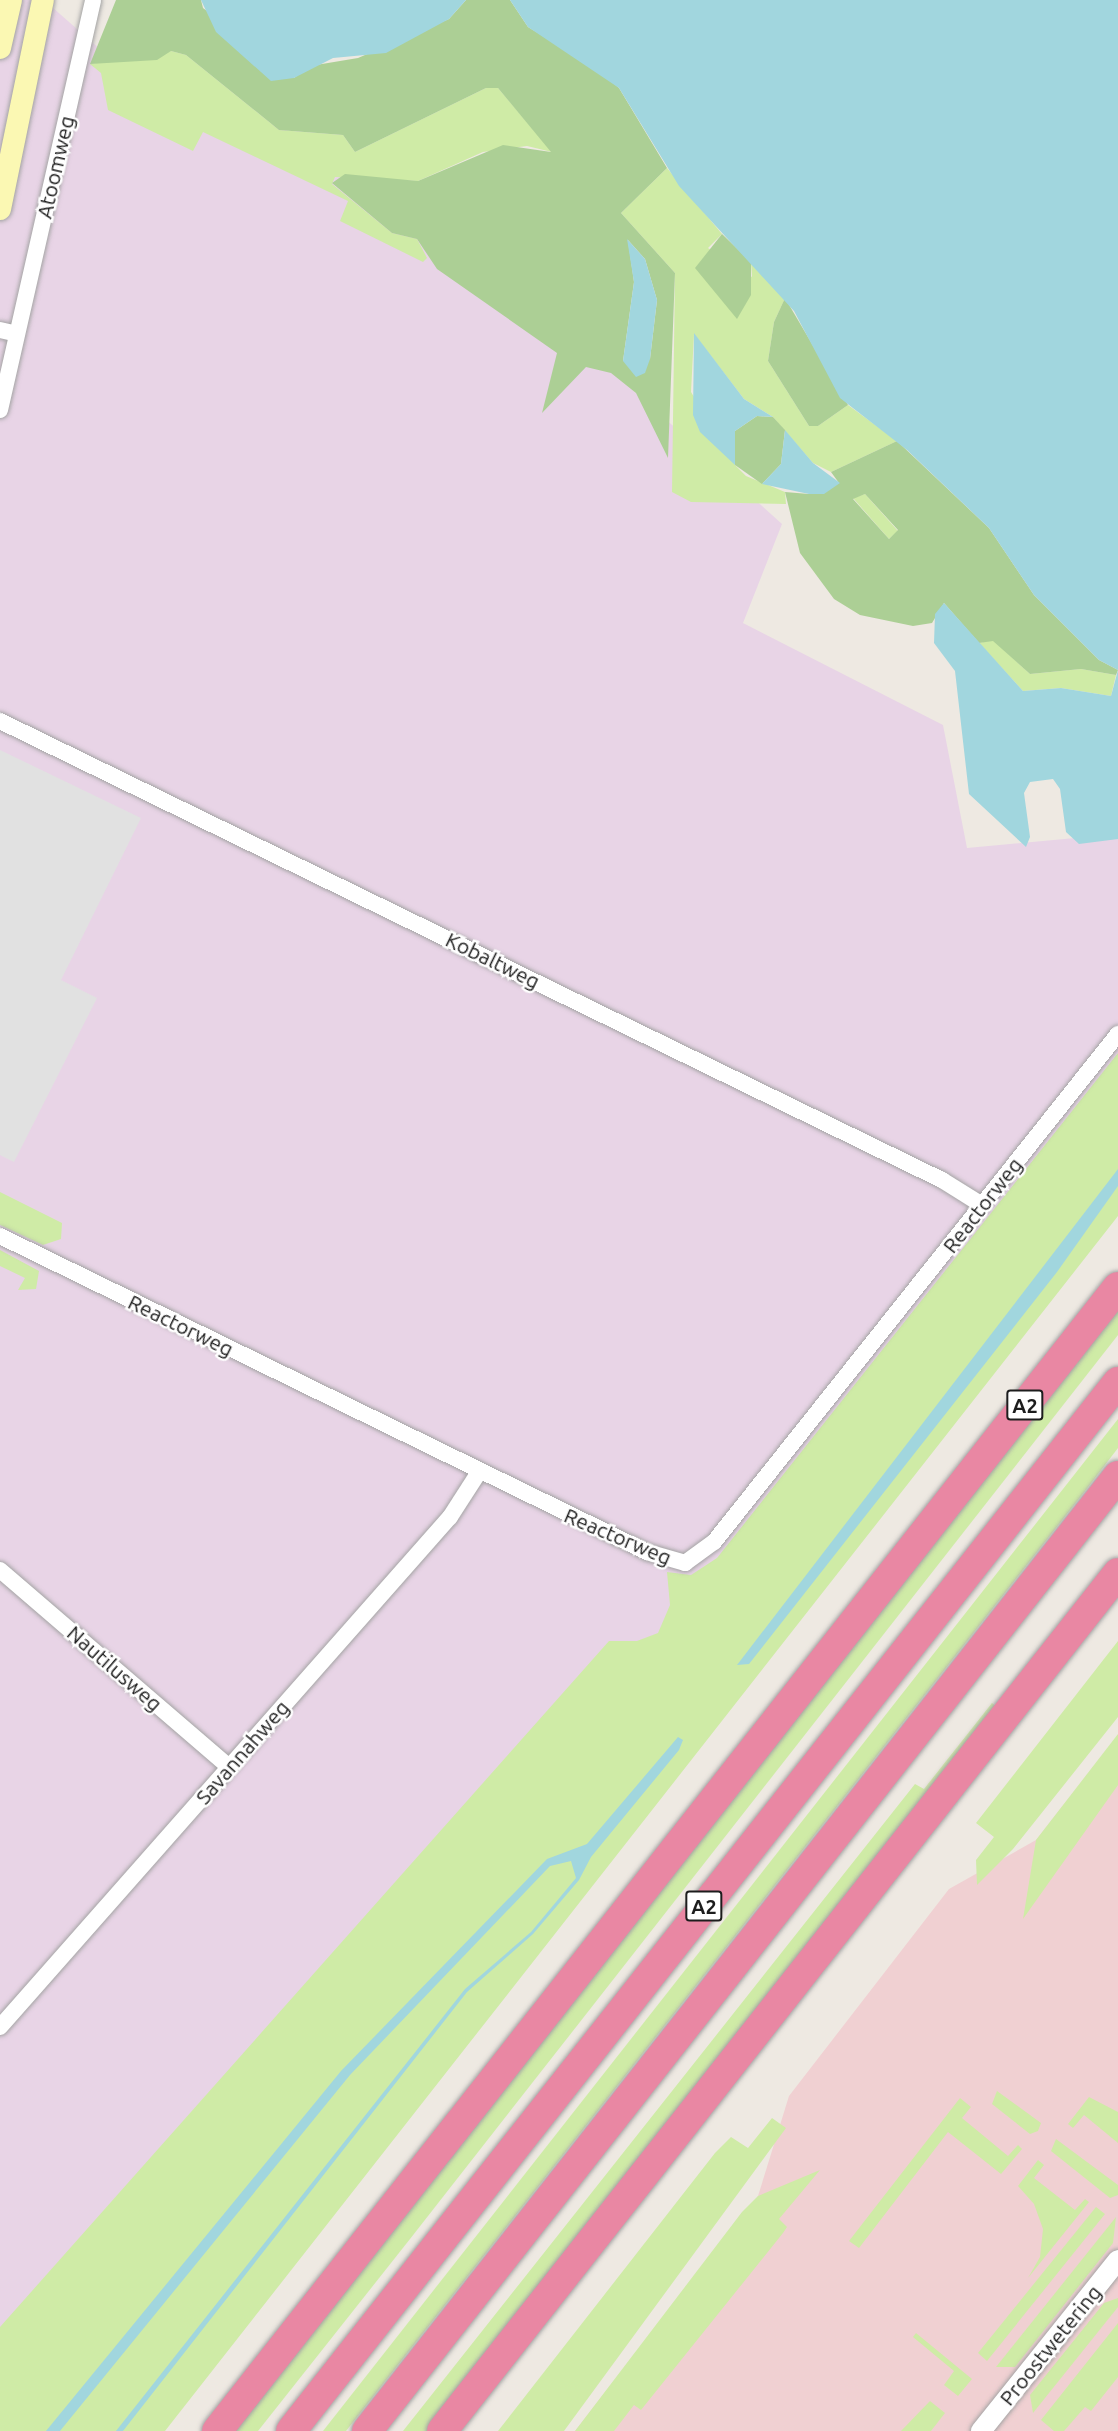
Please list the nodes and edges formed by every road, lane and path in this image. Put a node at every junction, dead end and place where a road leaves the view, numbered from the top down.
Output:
1 (11, 0) edge
2 (43, 0) edge
3 (93, 0) edge
4 (0, 48) edge
5 (0, 209) edge
6 (0, 330) edge
7 (17, 334) junction
8 (0, 410) edge
9 (0, 721) edge
10 (1118, 1034) edge
11 (982, 1205) junction
12 (0, 1236) edge
13 (1118, 1287) edge
14 (1118, 1382) edge
15 (479, 1472) junction
16 (1118, 1476) edge
17 (0, 1570) edge
18 (1118, 1573) edge
19 (229, 1767) junction
20 (0, 2027) edge
21 (1118, 2260) edge
22 (217, 2431) edge
23 (291, 2431) edge
24 (367, 2431) edge
25 (442, 2431) edge
26 (981, 2431) edge

1 - 4 main road
2 - 5 main road
3 - 7 street, Atoomweg
6 - 7 street
7 - 8 street, Atoomweg
9 - 11 street, Kobaltweg
10 - 11 street, Reactorweg
11 - 15 street, Reactorweg
12 - 15 street, Reactorweg
13 - 22 highway, A2
14 - 23 highway, A2
15 - 19 street, Savannahweg
16 - 24 highway
17 - 19 street, Nautilusweg
18 - 25 highway
19 - 20 street, Savannahweg
21 - 26 street, Proostwetering

